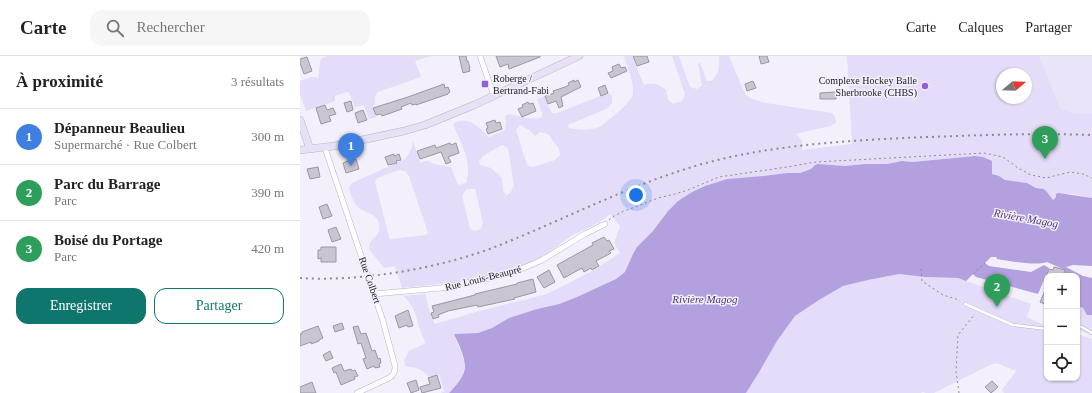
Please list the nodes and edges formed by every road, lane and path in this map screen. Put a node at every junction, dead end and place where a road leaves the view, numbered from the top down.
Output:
1 (480, 56) edge
2 (579, 56) edge
3 (494, 96) junction
4 (300, 120) edge
5 (325, 148) junction
6 (310, 149) junction
7 (300, 150) edge
8 (1092, 178) edge
9 (605, 224) joint
10 (985, 263) dead end
11 (921, 270) dead end
12 (973, 274) dead end
13 (374, 294) junction
14 (964, 304) joint
15 (979, 310) junction
16 (1080, 327) edge
17 (1044, 329) edge
18 (1092, 332) edge
19 (357, 393) edge
20 (959, 393) edge

1 - 3 street
2 - 3 street
3 - 5 street
4 - 6 street
5 - 6 street
5 - 13 street, Rue Colbert
6 - 7 street
8 - 9 path
9 - 13 street, Rue Louis-Beaupré
10 - 12 path
11 - 14 path
13 - 19 street, Rue Colbert
14 - 15 lane
15 - 17 lane
15 - 20 path
16 - 18 lane

